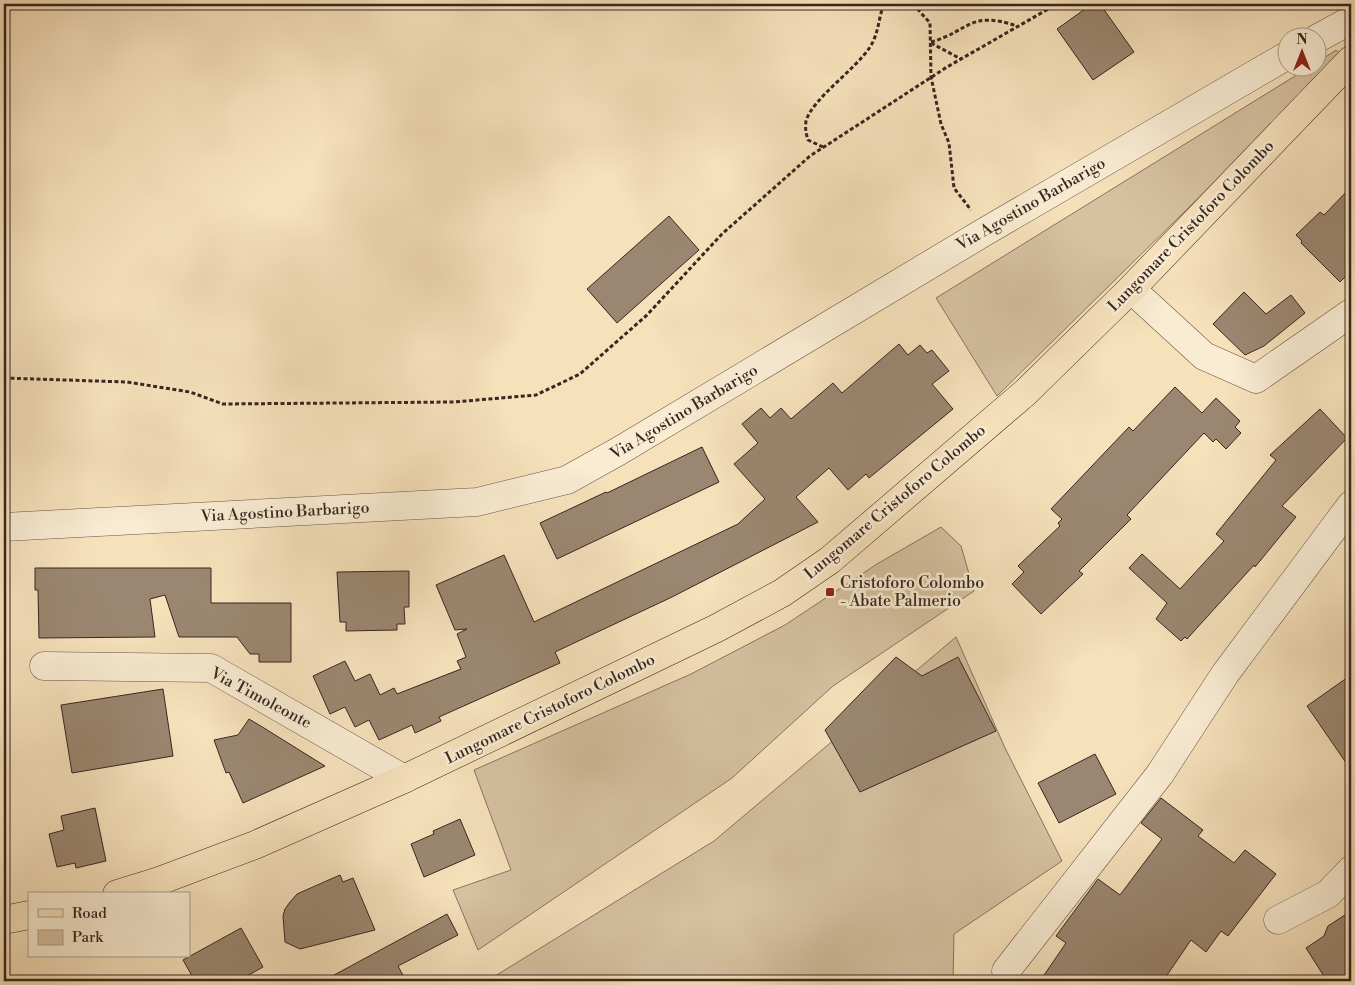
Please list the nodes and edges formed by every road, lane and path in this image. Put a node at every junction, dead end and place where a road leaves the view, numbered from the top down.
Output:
1 (884, 4) edge
2 (913, 4) edge
3 (1057, 4) edge
4 (1351, 20) edge
5 (1018, 26) junction
6 (1328, 33) edge
7 (930, 42) junction
8 (961, 59) junction
9 (1351, 60) edge
10 (1278, 61) edge
11 (931, 77) junction
12 (823, 147) junction
13 (986, 231) junction
14 (1131, 289) junction
15 (1351, 313) edge
16 (4, 378) edge
17 (1351, 505) edge
18 (4, 527) edge
19 (44, 666) dead end
20 (404, 779) junction
21 (1351, 870) edge
22 (124, 892) edge
23 (28, 915) edge
24 (4, 920) edge
25 (1278, 920) dead end
26 (1006, 971) dead end

1 - 12 path
2 - 7 path
3 - 5 path
4 - 6 street
5 - 7 path
5 - 8 path
7 - 8 path
7 - 11 path
8 - 11 path
9 - 14 main road, Lungomare Cristoforo Colombo
10 - 13 street, Via Agostino Barbarigo
11 - 12 path
11 - 13 path
12 - 16 path
13 - 18 street, Via Agostino Barbarigo
14 - 15 street
14 - 20 main road, Lungomare Cristoforo Colombo
17 - 26 street
19 - 20 street, Via Timoleonte
20 - 22 main road, Lungomare Cristoforo Colombo
21 - 25 street
23 - 24 main road

